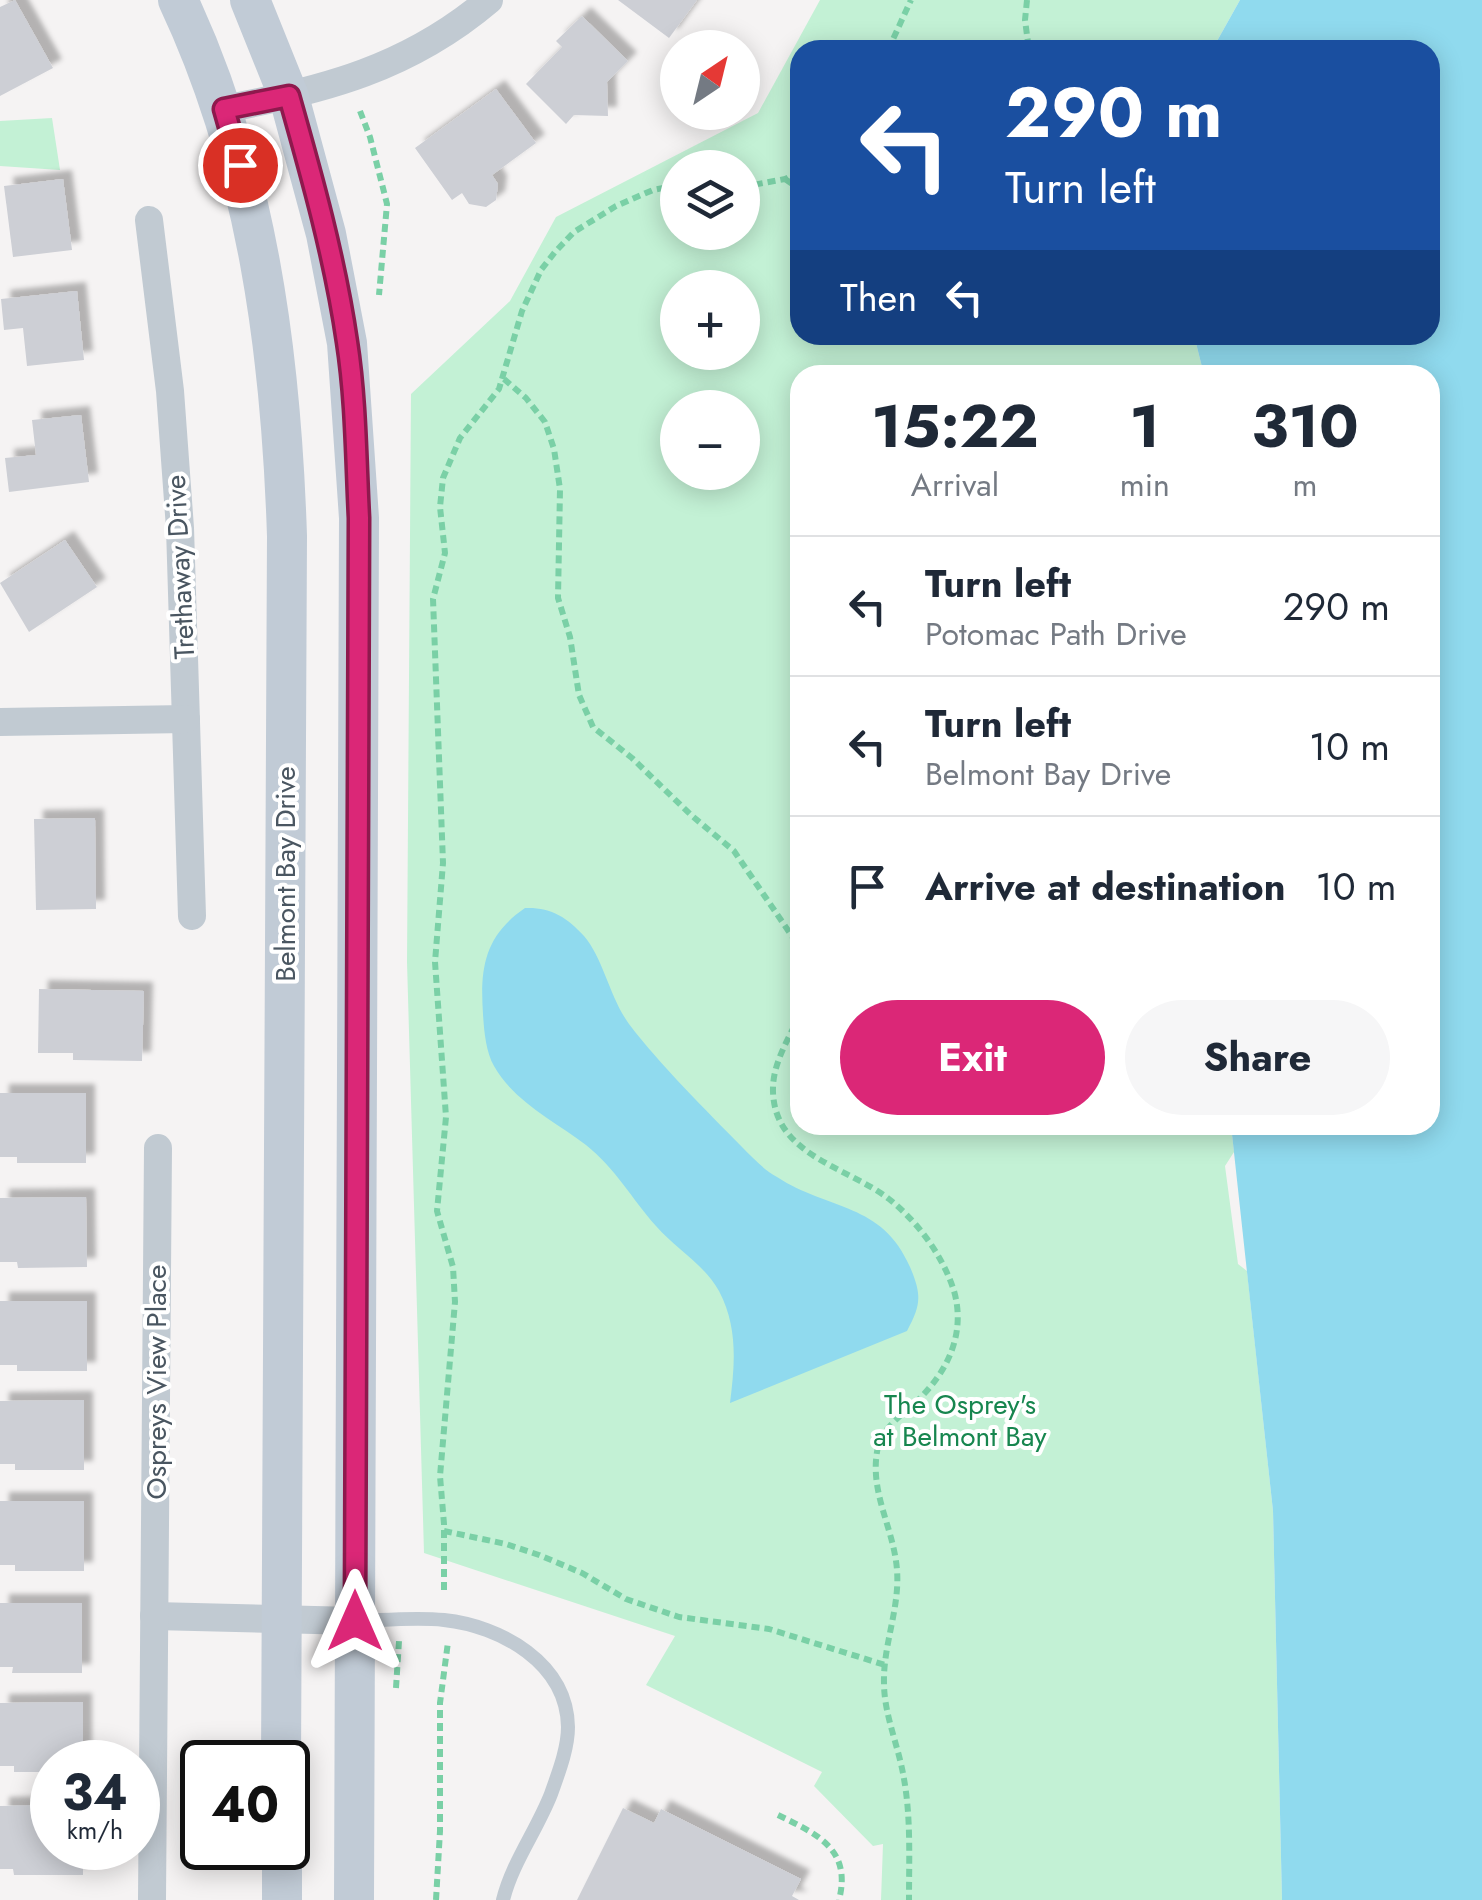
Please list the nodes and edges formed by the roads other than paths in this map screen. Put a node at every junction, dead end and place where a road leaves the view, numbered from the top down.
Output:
1 (178, 0) edge
2 (250, 0) edge
3 (490, 0) edge
4 (289, 96) junction
5 (224, 109) junction
6 (149, 220) dead end
7 (186, 719) junction
8 (0, 722) edge
9 (192, 916) dead end
10 (158, 1148) dead end
11 (154, 1616) junction
12 (281, 1619) junction
13 (355, 1621) junction
14 (282, 1740) edge
15 (282, 1870) edge
16 (152, 1900) edge
17 (282, 1900) edge
18 (354, 1900) edge
19 (504, 1900) edge

1 - 5 street, Belmont Bay Drive
2 - 4 street
3 - 4 street
4 - 5 street
4 - 13 street
5 - 12 street, Belmont Bay Drive
6 - 7 street, Trethaway Drive
7 - 8 street
7 - 9 street, Trethaway Drive
10 - 11 street, Ospreys View Place
11 - 12 street
11 - 16 street, Ospreys View Place
12 - 13 street
12 - 14 street, Belmont Bay Drive
13 - 18 street
13 - 19 lane
15 - 17 street

